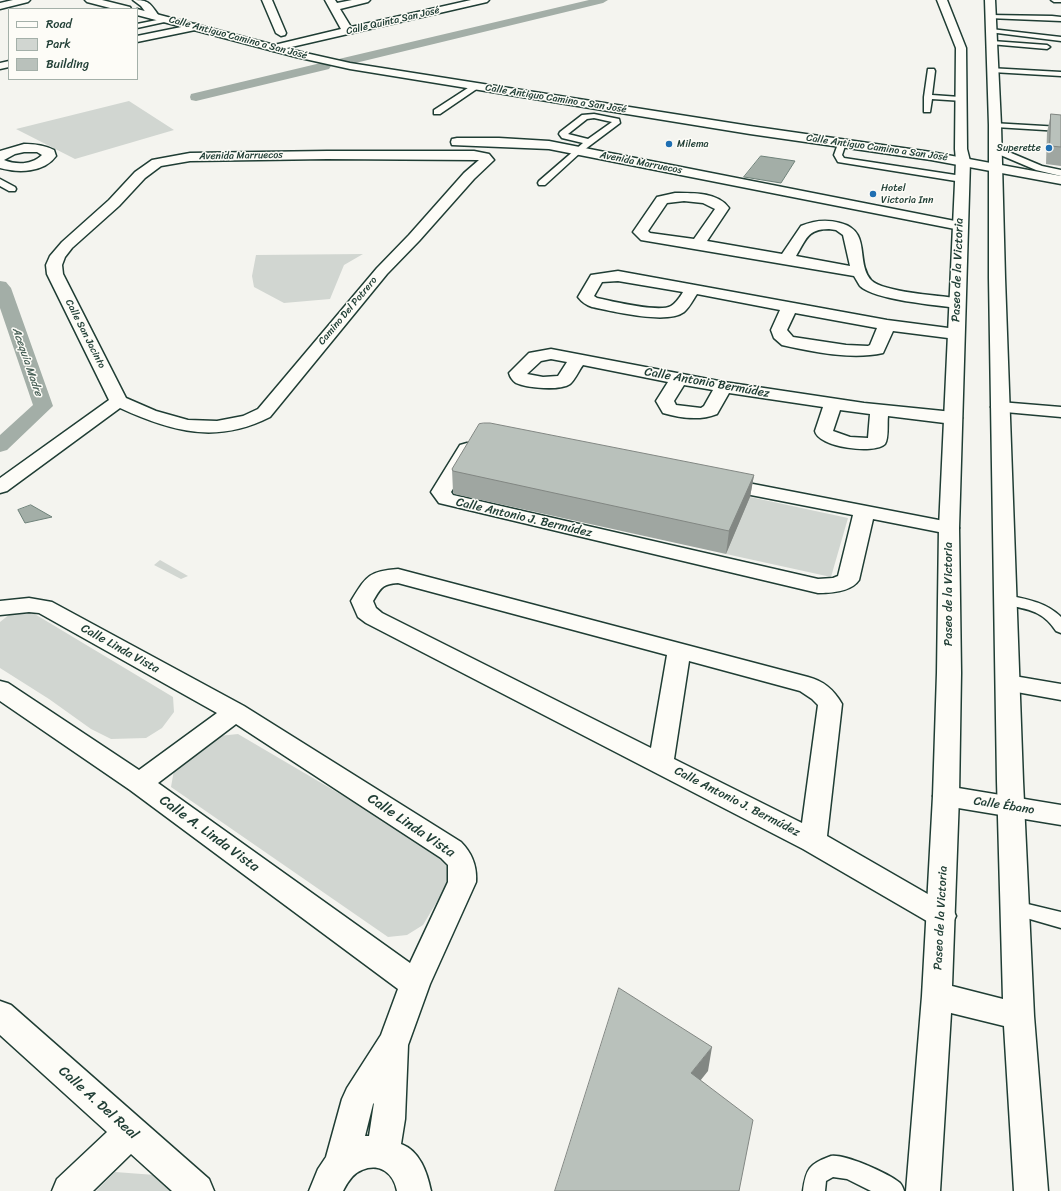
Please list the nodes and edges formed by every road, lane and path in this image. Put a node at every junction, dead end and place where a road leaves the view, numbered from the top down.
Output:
1 (7, 0) edge
2 (25, 0) edge
3 (90, 0) edge
4 (267, 0) edge
5 (365, 0) edge
6 (484, 0) edge
7 (942, 0) edge
8 (1054, 0) edge
9 (1061, 0) edge
10 (141, 1) edge
11 (0, 2) edge
12 (332, 3) edge
13 (0, 6) edge
14 (120, 8) edge
15 (126, 8) edge
16 (0, 11) edge
17 (138, 14) edge
18 (0, 16) edge
19 (154, 16) junction
20 (1061, 19) edge
21 (167, 20) junction
22 (991, 23) edge
23 (138, 26) edge
24 (196, 27) junction
25 (348, 32) junction
26 (281, 33) junction
27 (326, 37) junction
28 (138, 39) edge
29 (1061, 39) edge
30 (260, 44) junction
31 (274, 48) junction
32 (1053, 48) dead end
33 (992, 70) junction
34 (931, 71) dead end
35 (1061, 74) edge
36 (477, 86) junction
37 (928, 97) junction
38 (960, 99) junction
39 (927, 110) dead end
40 (437, 112) dead end
41 (995, 124) junction
42 (1061, 129) edge
43 (589, 142) junction
44 (842, 143) junction
45 (889, 150) junction
46 (577, 151) junction
47 (326, 155) junction
48 (440, 155) junction
49 (994, 158) junction
50 (487, 160) joint
51 (157, 163) joint
52 (885, 167) junction
53 (963, 170) junction
54 (1061, 173) edge
55 (469, 176) junction
56 (1061, 180) edge
57 (0, 182) edge
58 (542, 183) dead end
59 (12, 189) dead end
60 (960, 226) junction
61 (698, 244) junction
62 (786, 260) junction
63 (860, 272) junction
64 (693, 288) junction
65 (957, 303) junction
66 (789, 307) junction
67 (887, 325) junction
68 (956, 334) junction
69 (578, 359) junction
70 (679, 379) junction
71 (724, 387) junction
72 (119, 401) junction
73 (834, 403) junction
74 (1000, 407) junction
75 (873, 411) junction
76 (1061, 412) edge
77 (953, 426) junction
78 (484, 438) edge
79 (708, 481) edge
80 (0, 487) edge
81 (864, 512) junction
82 (949, 528) junction
83 (1006, 600) junction
84 (0, 608) edge
85 (1061, 628) edge
86 (679, 651) junction
87 (1008, 683) junction
88 (0, 689) edge
89 (1061, 692) edge
90 (234, 712) junction
91 (661, 764) junction
92 (140, 783) junction
93 (946, 796) junction
94 (1012, 807) junction
95 (1061, 815) edge
96 (813, 841) junction
97 (1015, 908) junction
98 (942, 916) junction
99 (1061, 920) edge
100 (415, 984) junction
101 (937, 996) junction
102 (0, 1015) edge
103 (1020, 1016) junction
104 (394, 1042) junction
105 (130, 1132) junction
106 (383, 1152) junction
107 (333, 1178) edge
108 (69, 1191) edge
109 (197, 1191) edge
110 (414, 1191) edge
111 (814, 1191) edge
112 (893, 1191) edge
113 (923, 1191) edge
114 (1031, 1191) edge

1 - 11 street
2 - 13 street
3 - 14 street
4 - 26 street
5 - 12 street
6 - 25 street, Calle Quinta San José
7 - 38 street, Paseo de la Victoria
8 - 9 lane
10 - 15 street
10 - 19 street
12 - 25 street
16 - 18 street
17 - 19 street, Calle Antiguo Camino a San José
19 - 21 street, Calle Antiguo Camino a San José
20 - 22 lane
21 - 23 lane
21 - 24 street, Calle Antiguo Camino a San José
22 - 29 lane
22 - 32 lane
22 - 33 street
24 - 28 street
24 - 30 street, Calle Antiguo Camino a San José
25 - 27 street, Calle Quinta San José
26 - 27 street, Calle Quinta San José
26 - 30 street
27 - 31 street, Calle Quinta San José
30 - 31 street, Calle Antiguo Camino a San José
31 - 36 street, Calle Antiguo Camino a San José
33 - 35 lane
33 - 41 street
34 - 37 lane
36 - 40 lane
36 - 44 street, Calle Antiguo Camino a San José
37 - 38 lane
37 - 39 lane
38 - 53 street, Paseo de la Victoria
41 - 42 lane
41 - 49 street
43 - 43 lane
43 - 46 lane
44 - 45 street, Calle Antiguo Camino a San José
44 - 52 lane
45 - 52 lane
45 - 53 street, Calle Antiguo Camino a San José
46 - 47 street, Avenida Marruecos
46 - 58 lane
46 - 60 street, Avenida Marruecos
47 - 48 street, Avenida Marruecos
47 - 51 street, Avenida Marruecos
48 - 50 street, Avenida Marruecos
48 - 55 street
49 - 53 street, Calle Antiguo Camino a San José
49 - 54 lane
49 - 56 street, Calle Antiguo Camino a San José
49 - 74 street
50 - 55 street, Camino Del Potrero
51 - 72 street, Calle San Jacinto
52 - 53 lane
53 - 60 street, Paseo de la Victoria
55 - 72 street, Camino Del Potrero
57 - 59 lane
60 - 65 street, Paseo de la Victoria
61 - 61 street
61 - 62 street
62 - 63 street
62 - 63 street
63 - 65 street
64 - 64 street
64 - 66 street
65 - 68 street, Paseo de la Victoria
66 - 67 street
66 - 67 street
67 - 68 street
68 - 77 street, Paseo de la Victoria
69 - 69 street, Calle Antonio Bermúdez
69 - 70 street, Calle Antonio Bermúdez
70 - 71 street, Calle Antonio Bermúdez
70 - 71 street
71 - 73 street, Calle Antonio Bermúdez
72 - 80 street
73 - 75 street, Calle Antonio Bermúdez
73 - 75 street
74 - 76 street
74 - 83 street
75 - 77 street, Calle Antonio Bermúdez
77 - 82 street, Paseo de la Victoria
78 - 81 street, Calle Antonio J. Bermúdez
79 - 81 street
81 - 82 street
82 - 93 street, Paseo de la Victoria
83 - 85 lane
83 - 87 street
84 - 90 street, Calle Linda Vista
86 - 91 street, Calle Antonio J. Bermúdez
86 - 91 street, Calle Antonio J. Bermúdez
86 - 96 street, Calle Antonio J. Bermúdez
87 - 89 street
87 - 94 street
88 - 92 street, Calle A. Linda Vista
90 - 92 street
90 - 100 street, Calle Linda Vista
91 - 96 street, Calle Antonio J. Bermúdez
92 - 100 street, Calle A. Linda Vista
93 - 94 street, Calle Ébano
93 - 98 street, Paseo de la Victoria
94 - 95 street, Calle Ébano
94 - 97 street
96 - 98 street, Calle Antonio J. Bermúdez
97 - 99 lane
97 - 103 street
98 - 101 street, Paseo de la Victoria
100 - 104 street, Calle Linda Vista
101 - 103 street
101 - 113 street, Paseo de la Victoria
102 - 105 street, Calle A. Del Real
103 - 114 street
104 - 106 street, Calle Linda Vista
104 - 107 street, Calle Linda Vista
105 - 108 street
105 - 109 street, Calle A. Del Real
106 - 107 street
106 - 110 street
111 - 112 lane

